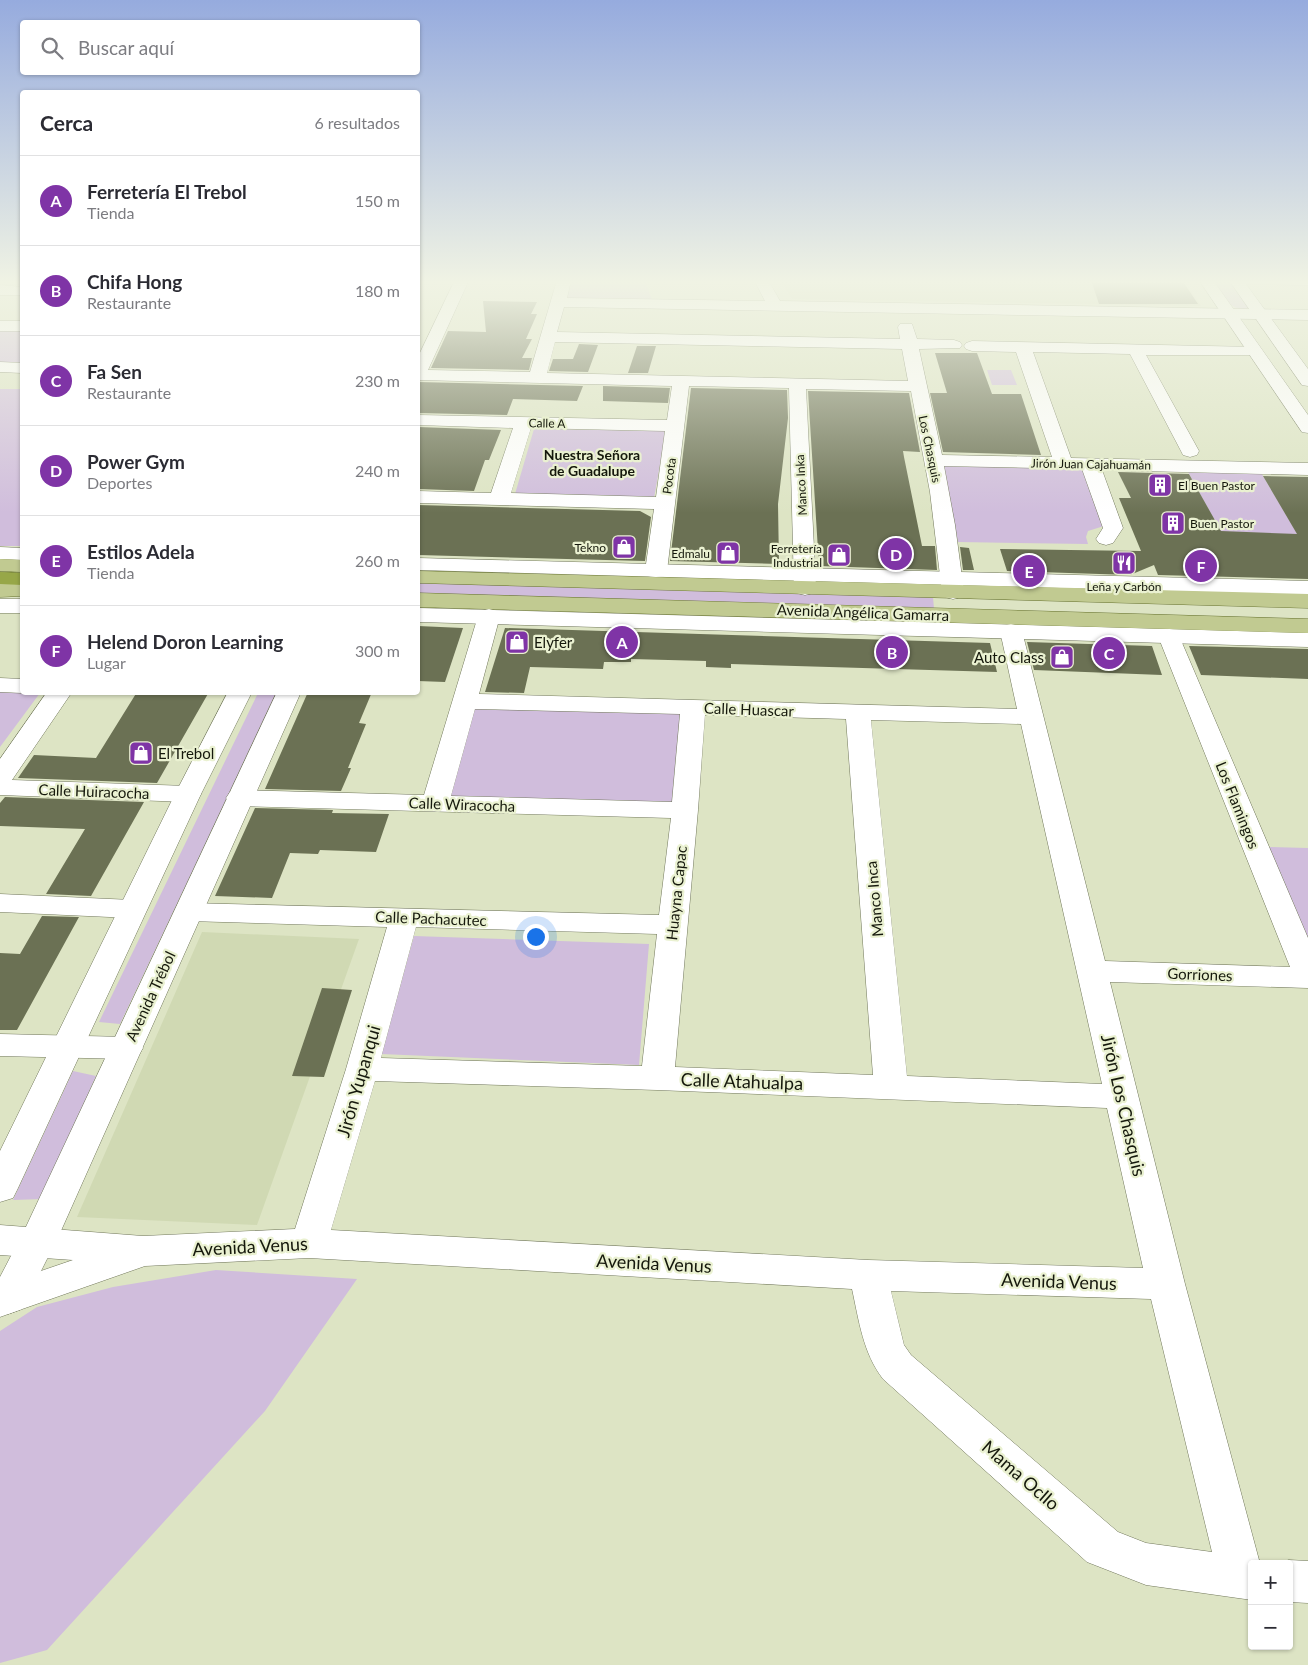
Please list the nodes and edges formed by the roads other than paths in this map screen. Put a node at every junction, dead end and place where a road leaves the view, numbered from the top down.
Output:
1 (426, 358) edge
2 (542, 358) edge
3 (912, 358) edge
4 (1027, 358) edge
5 (1140, 358) edge
6 (1258, 358) edge
7 (1291, 358) edge
8 (0, 367) edge
9 (20, 368) edge
10 (420, 370) edge
11 (420, 374) edge
12 (537, 377) junction
13 (681, 380) junction
14 (1308, 381) edge
15 (796, 383) junction
16 (917, 386) junction
17 (420, 420) edge
18 (524, 423) junction
19 (676, 426) junction
20 (1308, 428) edge
21 (1190, 451) dead end
22 (933, 460) junction
23 (1063, 463) junction
24 (1090, 464) junction
25 (1308, 469) edge
26 (420, 497) edge
27 (499, 499) junction
28 (665, 503) junction
29 (1106, 539) dead end
30 (0, 554) edge
31 (20, 554) edge
32 (420, 564) edge
33 (0, 565) edge
34 (20, 566) edge
35 (656, 571) junction
36 (420, 577) edge
37 (0, 578) edge
38 (20, 579) edge
39 (805, 581) junction
40 (952, 585) junction
41 (1308, 588) edge
42 (0, 590) edge
43 (20, 590) edge
44 (420, 600) edge
45 (1308, 602) edge
46 (0, 606) edge
47 (20, 606) edge
48 (707, 607) junction
49 (420, 614) edge
50 (952, 615) junction
51 (489, 616) junction
52 (576, 618) junction
53 (1308, 626) edge
54 (1011, 631) junction
55 (1169, 636) junction
56 (1308, 640) edge
57 (0, 685) edge
58 (20, 686) edge
59 (58, 695) edge
60 (238, 695) edge
61 (288, 695) edge
62 (466, 701) junction
63 (692, 707) junction
64 (858, 712) junction
65 (1032, 717) junction
66 (0, 778) edge
67 (0, 787) edge
68 (188, 794) junction
69 (239, 798) junction
70 (435, 804) junction
71 (685, 810) junction
72 (0, 903) edge
73 (132, 909) junction
74 (189, 912) junction
75 (404, 918) junction
76 (672, 925) junction
77 (1092, 971) junction
78 (1308, 976) edge
79 (0, 1045) edge
80 (68, 1048) junction
81 (127, 1048) junction
82 (362, 1069) junction
83 (657, 1078) junction
84 (890, 1087) junction
85 (1122, 1097) junction
86 (0, 1188) edge
87 (0, 1240) edge
88 (37, 1243) junction
89 (309, 1243) junction
90 (143, 1252) junction
91 (868, 1275) junction
92 (1166, 1284) junction
93 (4, 1299) edge
94 (1246, 1579) edge
95 (1293, 1581) edge
96 (1308, 1582) edge

1 - 10 street
2 - 12 street
3 - 16 street, Los Chasquis
4 - 23 street
5 - 21 street
6 - 20 street
7 - 14 street
8 - 9 street
11 - 12 street
12 - 13 street
13 - 15 street
13 - 19 street, Pocota
15 - 16 street
15 - 39 street, Manco Inka
16 - 22 street, Los Chasquis
17 - 18 street, Calle A
18 - 19 street, Calle A
18 - 27 street
19 - 28 street, Pocota
22 - 23 street, Jirón Juan Cajahuamán
22 - 40 street, Los Chasquis
23 - 24 street, Jirón Juan Cajahuamán
24 - 25 street, Jirón Juan Cajahuamán
24 - 29 street
26 - 27 street
27 - 28 street
28 - 35 street, Pocota
30 - 31 street
32 - 35 street, Avenida Angélica Gamarra
33 - 34 main road
35 - 39 street, Avenida Angélica Gamarra
36 - 39 main road, Avenida Angélica Gamarra
37 - 38 highway
39 - 40 main road, Avenida Angélica Gamarra
40 - 41 street, Avenida Angélica Gamarra
40 - 45 main road, Avenida Angélica Gamarra
40 - 50 main road
42 - 43 main road
44 - 48 main road, Avenida Angélica Gamarra
46 - 47 street
48 - 50 main road, Avenida Angélica Gamarra
48 - 52 main road
49 - 51 street, Avenida Angélica Gamarra
50 - 53 main road, Avenida Angélica Gamarra
51 - 52 street, Avenida Angélica Gamarra
51 - 62 street
52 - 54 street, Avenida Angélica Gamarra
54 - 55 street, Avenida Angélica Gamarra
54 - 65 street, Jirón Los Chasquis
55 - 56 street, Avenida Angélica Gamarra
55 - 78 street, Los Flamingos
57 - 58 street
59 - 66 street
60 - 68 street
61 - 69 street, Avenida Trébol
62 - 63 street, Calle Huascar
62 - 70 street
63 - 64 street, Calle Huascar
63 - 71 street, Huayna Capac
64 - 65 street, Calle Huascar
64 - 84 street, Manco Inca
65 - 77 street, Jirón Los Chasquis
67 - 68 street, Calle Huiracocha
68 - 73 street
69 - 70 street, Calle Wiracocha
69 - 74 street, Avenida Trébol
70 - 71 street, Calle Wiracocha
71 - 76 street, Huayna Capac
72 - 73 street
73 - 80 street
74 - 75 street, Calle Pachacutec
74 - 81 street, Avenida Trébol
75 - 76 street, Calle Pachacutec
75 - 82 street, Jirón Yupanqui
76 - 83 street, Huayna Capac
77 - 78 street, Gorriones
77 - 85 street, Jirón Los Chasquis
79 - 80 street
80 - 81 street
80 - 86 street
81 - 88 street, Avenida Trébol
82 - 83 street, Calle Atahualpa
82 - 89 street, Jirón Yupanqui
83 - 84 street, Calle Atahualpa
84 - 85 street, Calle Atahualpa
85 - 92 street, Jirón Los Chasquis
87 - 88 street, Avenida Venus
88 - 90 street, Avenida Venus
88 - 93 street, Avenida Trébol
89 - 90 street, Avenida Venus
89 - 91 street, Avenida Venus
90 - 93 street, Avenida Venus
91 - 92 street, Avenida Venus
91 - 94 street, Mama Ocllo
92 - 94 street, Jirón Los Chasquis
95 - 96 street

